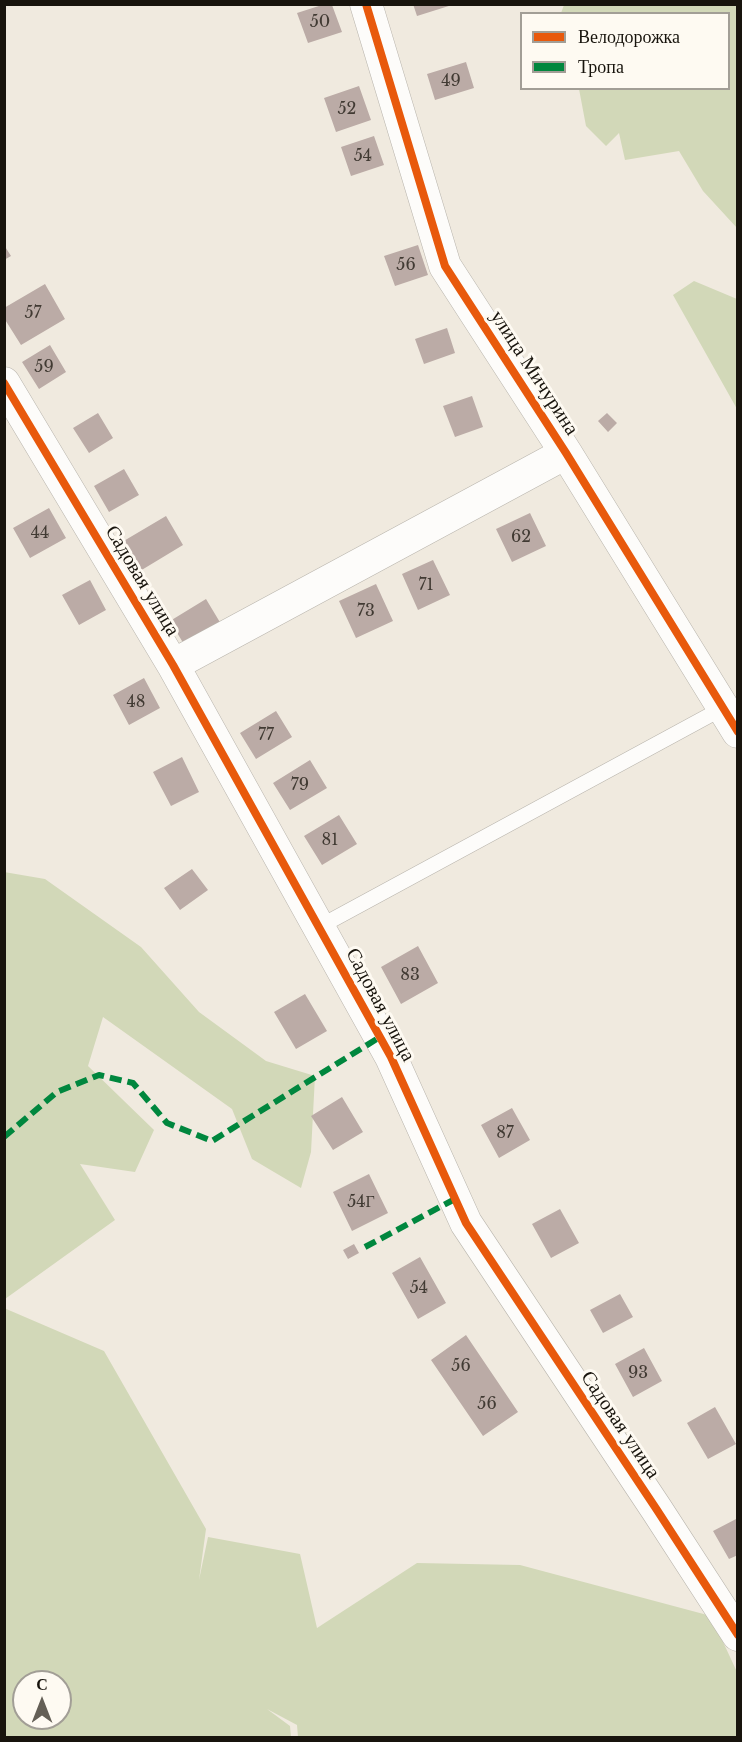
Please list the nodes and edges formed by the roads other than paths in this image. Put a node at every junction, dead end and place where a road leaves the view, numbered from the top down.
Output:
1 (366, 4) edge
2 (4, 383) edge
3 (566, 453) junction
4 (173, 665) junction
5 (730, 720) edge
6 (319, 927) junction
7 (738, 1635) edge

1 - 3 street, улица Мичурина
2 - 4 street, Садовая улица
3 - 4 street, Садовая улица
3 - 5 street, улица Мичурина
4 - 6 street, Садовая улица
5 - 6 lane
6 - 7 street, Садовая улица

